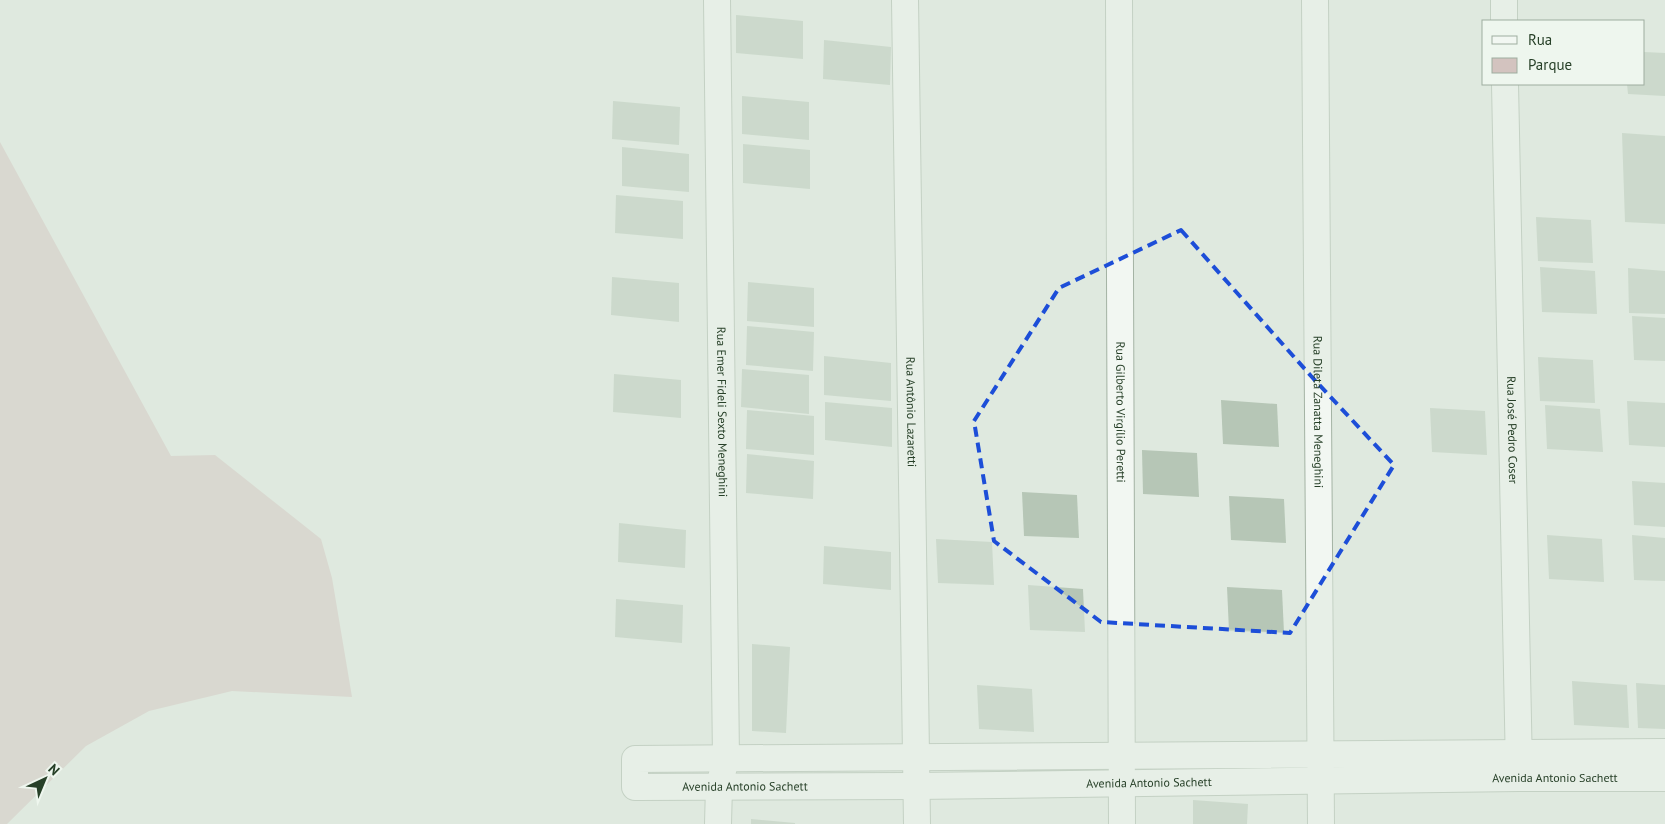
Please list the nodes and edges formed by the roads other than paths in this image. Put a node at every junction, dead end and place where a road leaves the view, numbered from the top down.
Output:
1 (717, 0) edge
2 (905, 0) edge
3 (1119, 0) edge
4 (1315, 0) edge
5 (1504, 0) edge
6 (1504, 20) edge
7 (1505, 85) edge
8 (1518, 752) junction
9 (1665, 752) edge
10 (1321, 754) junction
11 (1122, 755) junction
12 (916, 758) junction
13 (726, 759) junction
14 (1519, 778) junction
15 (1665, 778) edge
16 (1321, 780) junction
17 (1122, 784) junction
18 (719, 786) junction
19 (916, 786) junction
20 (718, 824) edge
21 (917, 824) edge
22 (1122, 824) edge
23 (1321, 824) edge

1 - 13 street, Rua Emer Fideli Sexto Meneghini
2 - 12 street, Rua Antônio Lazaretti
3 - 11 street, Rua Gilberto Virgílio Peretti
4 - 10 street, Rua Dileta Zanatta Meneghini
5 - 6 street
7 - 8 street, Rua José Pedro Coser
8 - 9 street, Avenida Antonio Sachett
8 - 10 street, Avenida Antonio Sachett
8 - 14 street, Rua José Pedro Coser
10 - 11 street, Avenida Antonio Sachett
10 - 16 street, Rua Dileta Zanatta Meneghini
11 - 12 street, Avenida Antonio Sachett
11 - 17 street, Rua Gilberto Virgílio Peretti
12 - 13 street, Avenida Antonio Sachett
12 - 19 street, Rua Antônio Lazaretti
13 - 18 street, Rua Emer Fideli Sexto Meneghini
13 - 18 street, Avenida Antonio Sachett
14 - 15 street, Avenida Antonio Sachett
14 - 16 street, Avenida Antonio Sachett
16 - 17 street, Avenida Antonio Sachett
16 - 23 street, Rua Dileta Zanatta Meneghini
17 - 19 street, Avenida Antonio Sachett
17 - 22 street, Rua Gilberto Virgílio Peretti
18 - 19 street, Avenida Antonio Sachett
18 - 20 street, Rua Emer Fideli Sexto Meneghini
19 - 21 street, Rua Antônio Lazaretti

